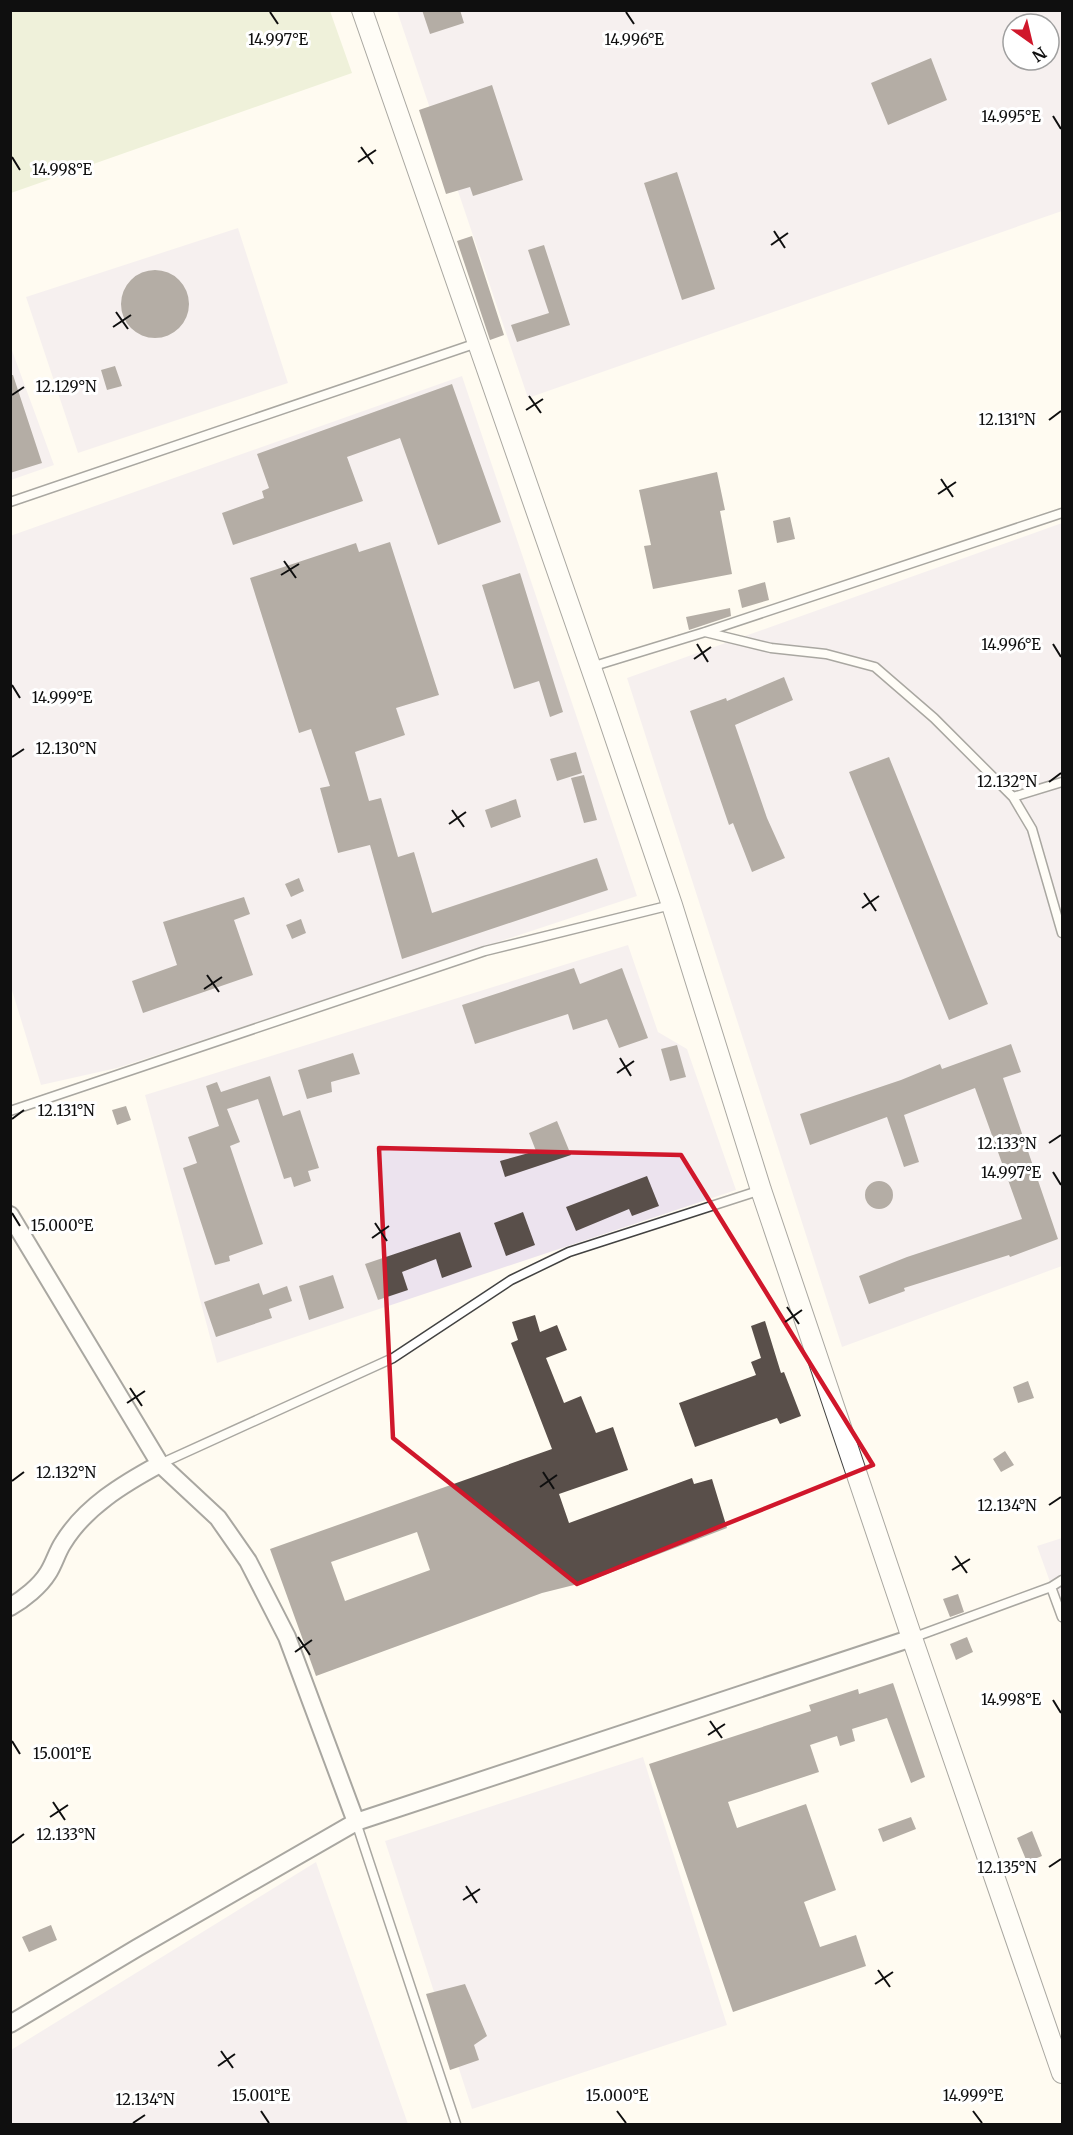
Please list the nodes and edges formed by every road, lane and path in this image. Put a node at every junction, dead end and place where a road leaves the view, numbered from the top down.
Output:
1 (362, 10) edge
2 (478, 343) junction
3 (10, 502) edge
4 (1062, 513) edge
5 (705, 632) junction
6 (590, 667) junction
7 (1062, 782) edge
8 (1013, 797) junction
9 (672, 904) junction
10 (1062, 933) edge
11 (10, 1111) edge
12 (761, 1190) junction
13 (10, 1215) edge
14 (160, 1464) junction
15 (1062, 1580) edge
16 (1051, 1587) junction
17 (10, 1607) edge
18 (1062, 1617) edge
19 (912, 1638) junction
20 (356, 1822) junction
21 (10, 2024) edge
22 (1062, 2073) edge
23 (456, 2124) edge

1 - 2 street
2 - 3 lane
2 - 6 street
4 - 5 lane
5 - 6 lane
5 - 8 lane
6 - 9 street
7 - 8 lane
8 - 10 lane
9 - 11 lane
9 - 12 street
12 - 14 lane
12 - 19 street
13 - 14 street
14 - 17 street
14 - 20 street
15 - 16 lane
16 - 18 lane
16 - 19 lane
19 - 20 street
19 - 22 street
20 - 21 street
20 - 23 lane

